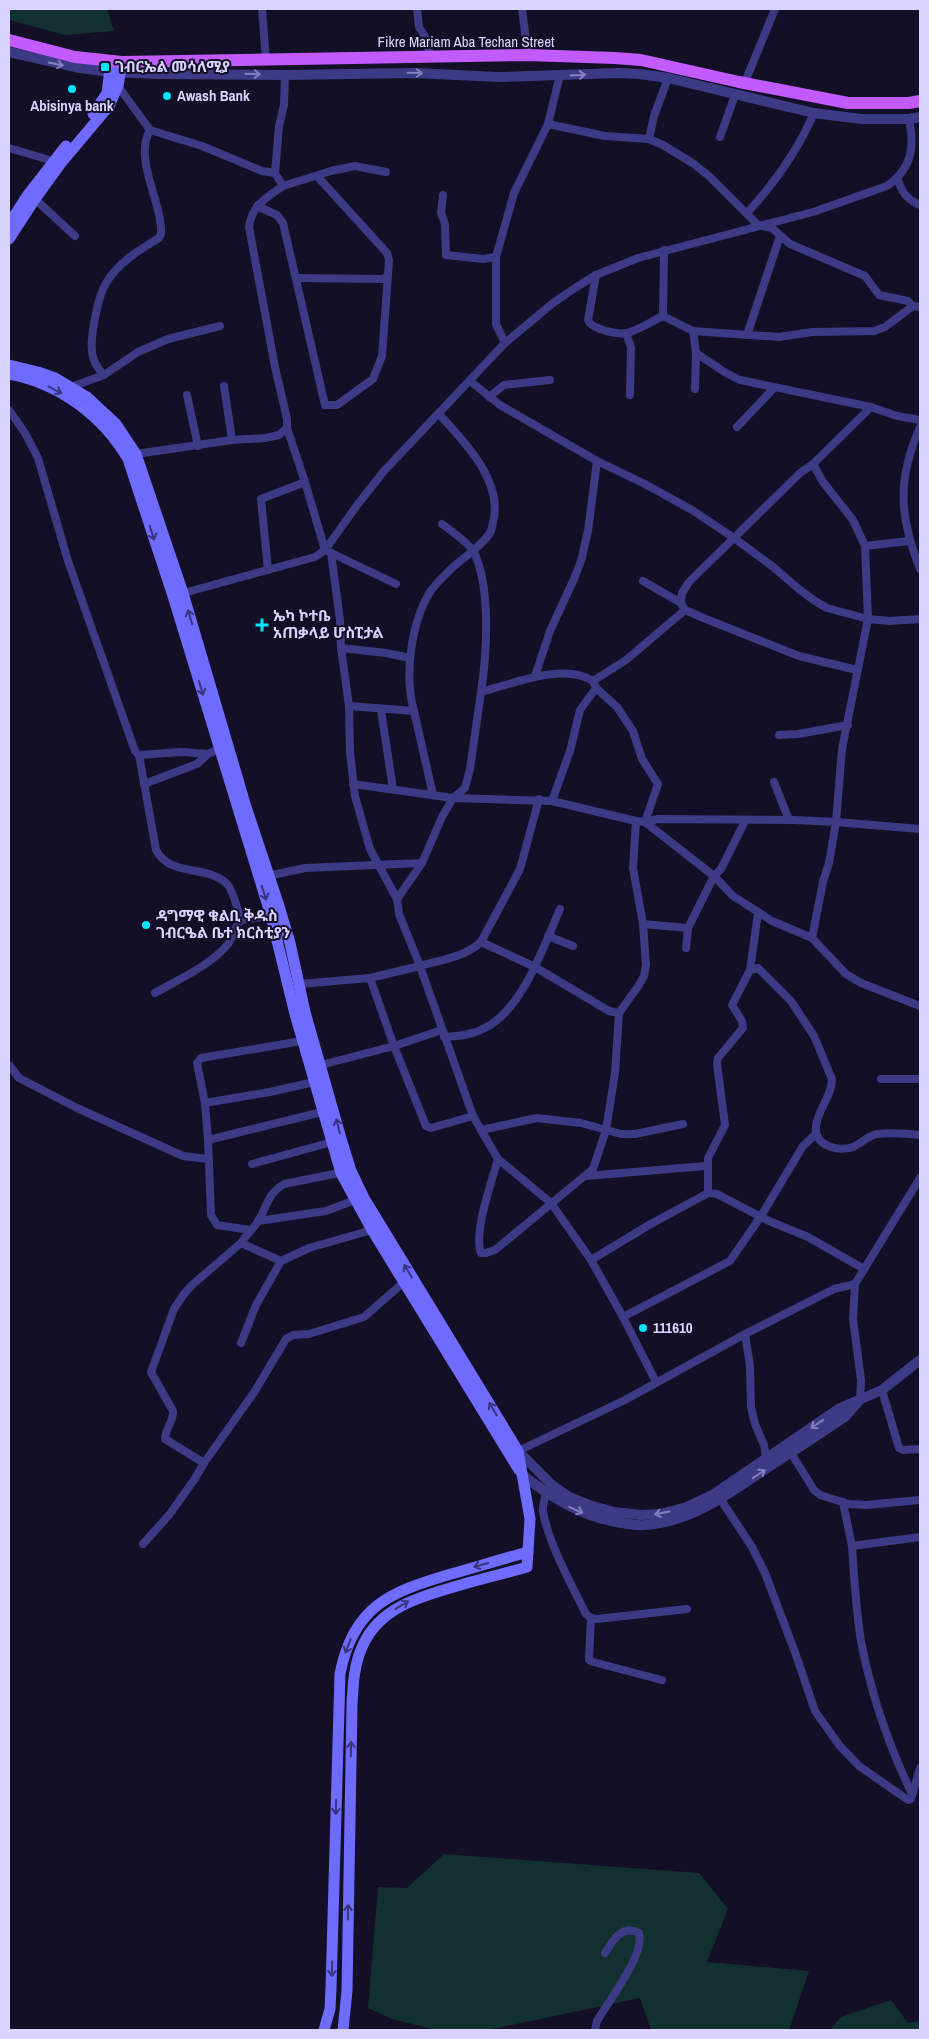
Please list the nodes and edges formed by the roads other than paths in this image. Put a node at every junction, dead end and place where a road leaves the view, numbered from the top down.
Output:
1 (262, 9) edge
2 (417, 9) edge
3 (522, 9) edge
4 (775, 9) edge
5 (9, 40) edge
6 (9, 52) edge
7 (528, 55) junction
8 (430, 58) junction
9 (266, 60) junction
10 (116, 67) junction
11 (285, 75) junction
12 (560, 75) junction
13 (668, 78) junction
14 (745, 82) junction
15 (118, 86) junction
16 (735, 95) junction
17 (920, 101) edge
18 (814, 113) junction
19 (920, 117) edge
20 (909, 119) junction
21 (548, 124) junction
22 (150, 130) junction
23 (720, 137) dead end
24 (649, 139) junction
25 (9, 148) edge
26 (53, 161) junction
27 (386, 172) dead end
28 (275, 173) junction
29 (317, 176) junction
30 (897, 178) junction
31 (283, 186) junction
32 (443, 195) dead end
33 (35, 199) junction
34 (920, 205) edge
35 (257, 206) junction
36 (747, 213) junction
37 (9, 224) edge
38 (758, 225) junction
39 (75, 236) dead end
40 (780, 236) junction
41 (9, 239) edge
42 (664, 250) junction
43 (496, 257) junction
44 (388, 275) junction
45 (596, 275) junction
46 (296, 278) junction
47 (917, 306) edge
48 (663, 316) junction
49 (220, 326) dead end
50 (693, 331) junction
51 (626, 333) junction
52 (747, 335) junction
53 (505, 343) junction
54 (696, 353) junction
55 (9, 365) edge
56 (9, 374) edge
57 (104, 375) junction
58 (550, 380) dead end
59 (470, 381) junction
60 (224, 386) dead end
61 (71, 387) junction
62 (774, 388) junction
63 (696, 389) dead end
64 (187, 395) dead end
65 (630, 395) dead end
66 (489, 397) junction
67 (871, 407) junction
68 (9, 410) edge
69 (438, 414) junction
70 (920, 420) edge
71 (737, 427) dead end
72 (920, 427) edge
73 (287, 428) junction
74 (232, 440) junction
75 (198, 446) junction
76 (136, 454) junction
77 (597, 461) junction
78 (813, 464) junction
79 (305, 482) junction
80 (442, 524) dead end
81 (734, 538) junction
82 (909, 541) junction
83 (865, 546) junction
84 (473, 550) junction
85 (328, 552) junction
86 (920, 568) edge
87 (268, 570) junction
88 (643, 582) dead end
89 (396, 584) dead end
90 (178, 595) junction
91 (683, 606) junction
92 (868, 619) junction
93 (920, 619) edge
94 (341, 648) junction
95 (410, 658) junction
96 (857, 670) junction
97 (535, 676) junction
98 (595, 684) junction
99 (481, 692) junction
100 (349, 706) junction
101 (381, 710) junction
102 (414, 711) junction
103 (848, 725) junction
104 (779, 735) dead end
105 (218, 749) junction
106 (139, 755) junction
107 (774, 782) dead end
108 (144, 784) junction
109 (353, 784) junction
110 (393, 789) junction
111 (433, 795) junction
112 (453, 798) junction
113 (539, 799) junction
114 (552, 800) junction
115 (789, 820) junction
116 (636, 821) junction
117 (745, 821) junction
118 (645, 822) junction
119 (836, 822) junction
120 (920, 829) edge
121 (422, 863) junction
122 (380, 866) junction
123 (268, 876) junction
124 (714, 876) junction
125 (397, 900) junction
126 (560, 909) dead end
127 (758, 913) junction
128 (271, 916) junction
129 (241, 920) junction
130 (643, 924) junction
131 (688, 928) junction
132 (548, 936) junction
133 (812, 938) junction
134 (481, 942) junction
135 (573, 946) dead end
136 (686, 948) dead end
137 (420, 966) junction
138 (535, 967) junction
139 (750, 970) junction
140 (370, 978) junction
141 (300, 984) junction
142 (155, 993) dead end
143 (920, 1006) edge
144 (619, 1013) junction
145 (443, 1034) junction
146 (302, 1041) junction
147 (394, 1046) junction
148 (9, 1065) edge
149 (320, 1065) junction
150 (881, 1079) dead end
151 (920, 1079) edge
152 (314, 1082) junction
153 (205, 1103) junction
154 (322, 1112) junction
155 (473, 1116) junction
156 (683, 1124) dead end
157 (481, 1130) junction
158 (606, 1130) junction
159 (816, 1134) junction
160 (920, 1135) edge
161 (208, 1140) junction
162 (332, 1142) junction
163 (498, 1159) junction
164 (208, 1160) junction
165 (252, 1164) dead end
166 (706, 1166) junction
167 (346, 1172) junction
168 (586, 1176) junction
169 (920, 1178) edge
170 (708, 1193) junction
171 (355, 1200) junction
172 (551, 1203) junction
173 (761, 1216) junction
174 (258, 1221) junction
175 (250, 1230) junction
176 (372, 1230) junction
177 (241, 1243) junction
178 (591, 1260) junction
179 (281, 1261) junction
180 (864, 1269) junction
181 (404, 1282) junction
182 (854, 1284) junction
183 (623, 1317) junction
184 (744, 1334) junction
185 (241, 1343) dead end
186 (920, 1360) edge
187 (656, 1382) junction
188 (882, 1390) junction
189 (860, 1401) junction
190 (920, 1449) edge
191 (518, 1451) junction
192 (791, 1453) junction
193 (766, 1458) junction
194 (204, 1463) junction
195 (521, 1474) junction
196 (729, 1489) junction
197 (546, 1493) junction
198 (721, 1500) junction
199 (920, 1500) edge
200 (843, 1502) junction
201 (920, 1537) edge
202 (143, 1544) dead end
203 (852, 1546) junction
204 (528, 1552) junction
205 (687, 1609) dead end
206 (591, 1618) junction
207 (662, 1680) dead end
208 (920, 1768) edge
209 (912, 1794) junction
210 (605, 1953) dead end
211 (324, 2030) edge
212 (343, 2030) edge
213 (595, 2030) edge

1 - 9 street
2 - 8 street
3 - 7 street
4 - 14 street
5 - 10 main road, Fikre Mariam Aba Techan Street
6 -> 10 street
7 - 8 main road, Fikre Mariam Aba Techan Street
7 - 14 main road, Fikre Mariam Aba Techan Street
8 - 9 main road, Fikre Mariam Aba Techan Street
9 - 10 main road, Fikre Mariam Aba Techan Street
10 -> 11 street
10 - 15 main road
10 - 26 main road
11 -> 12 street
11 - 28 street
12 -> 13 street
12 - 21 street
13 - 16 street
13 - 24 street
14 - 17 main road, Fikre Mariam Aba Techan Street
15 - 22 street
15 - 33 main road
16 - 18 street
16 - 23 street
18 - 20 street
18 - 36 street
19 - 20 street
20 - 30 street
21 - 24 street
21 - 43 street
22 - 28 street
22 - 57 street
24 - 36 street
25 - 26 street
26 - 37 main road
27 - 29 street
28 - 31 street
29 - 31 street
29 - 44 street
30 - 34 street
30 - 38 street
31 - 35 street
32 - 43 street
33 - 39 street
33 - 41 main road
35 - 46 street
35 - 73 street
36 - 38 street
38 - 40 street
38 - 42 street
40 - 47 street
40 - 52 street
42 - 45 street
42 - 48 street
43 - 53 street
44 - 46 street
44 - 46 street
45 - 51 street
45 - 53 street
47 - 52 street
48 - 50 street
48 - 51 street
49 - 57 street
50 - 52 street
50 - 54 street
51 - 65 street
53 - 59 street
54 - 62 street
54 - 63 street
55 - 61 main road
56 -> 90 main road
57 - 61 street
58 - 66 street
59 - 66 street
59 - 69 street
60 - 74 street
61 - 76 main road
62 - 67 street
62 - 71 street
64 - 75 street
66 - 77 street
67 - 70 street
67 - 78 street
68 - 106 street
69 - 84 street
69 - 85 street
72 - 82 street
73 - 74 street
73 - 79 street
74 - 75 street
75 - 76 street
76 - 90 main road
77 - 81 street
77 - 97 street
78 - 81 street
78 - 83 street
79 - 85 street
79 - 87 street
80 - 84 street
81 - 91 street
81 - 92 street
82 - 83 street
82 - 86 street
83 - 92 street
84 - 95 street
84 - 99 street
85 - 87 street
85 - 89 street
85 - 94 street
87 - 90 street
88 - 91 street
90 - 105 main road
91 - 96 street
91 - 98 street
92 - 93 street
92 - 96 street
94 - 95 street
94 - 100 street
95 - 102 street
96 - 103 street
97 - 98 street
97 - 99 street
98 - 114 street
98 - 118 street
99 - 112 street
100 - 101 street
100 - 109 street
101 - 102 street
101 - 110 street
102 - 111 street
103 - 104 street
103 - 119 street
105 - 106 street
105 - 108 street
105 - 123 main road
105 -> 128 main road
106 - 108 street
107 - 115 street
108 - 129 street
109 - 110 street
109 - 122 street
110 - 111 street
111 - 112 street
112 - 113 street
112 - 121 street
113 - 114 street
113 - 134 street
114 - 116 street
115 - 117 street
115 - 119 street
116 - 118 street
116 - 130 street
117 - 118 street
117 - 124 street
118 - 124 street
119 - 120 street
119 - 133 street
121 - 122 street
121 - 125 street
122 - 123 street
122 - 125 street
123 - 141 main road
124 - 127 street
124 - 131 street
125 - 137 street
126 - 132 street
127 - 133 street
127 - 139 street
128 - 129 street
128 - 146 main road
129 - 142 street
130 - 131 street
130 - 144 street
131 - 136 street
132 - 135 street
132 - 138 street
133 - 143 street
134 - 137 street
134 - 138 street
137 - 140 street
137 - 145 street
138 - 144 street
138 - 145 street
139 - 159 street
139 - 166 street
140 - 141 street
140 - 147 street
141 - 149 main road
144 - 158 street
145 - 147 street
145 - 155 street
146 - 152 main road
146 - 153 street
147 - 149 street
147 - 155 street
148 - 164 street
167 -> 149 main road
150 - 151 street
152 - 153 street
152 - 154 main road
153 - 161 street
154 - 161 street
154 - 162 main road
155 - 157 street
156 - 158 street
157 - 158 street
157 - 163 street
158 - 168 street
159 - 160 street
159 - 173 street
161 - 164 street
162 - 165 street
162 - 167 main road
163 - 172 street
163 - 172 street
164 - 175 street
166 - 168 street
166 - 170 street
167 - 171 main road
167 - 174 street
191 -> 167 main road
168 - 172 street
169 - 180 street
170 - 173 street
170 - 178 street
171 - 174 street
171 - 176 main road
172 - 178 street
173 - 180 street
173 - 183 street
174 - 175 street
175 - 177 street
176 - 179 street
176 - 181 main road
177 - 179 street
177 - 194 street
178 - 183 street
179 - 185 street
180 - 182 street
181 - 194 street
181 - 195 main road
182 - 184 street
182 - 189 street
183 - 187 street
184 - 187 street
184 - 193 street
186 - 188 street
187 - 191 street
188 - 189 street
188 - 190 street
189 - 192 street
189 -> 193 street
191 - 195 main road
196 -> 191 street
196 -> 192 street
192 - 200 street
193 - 196 street
194 - 202 street
195 - 197 street
195 - 204 main road
196 - 198 street
197 -> 198 street
197 - 206 street
198 - 209 street
199 - 200 street
200 - 203 street
201 - 203 street
203 - 209 street
204 -> 211 main road
212 -> 204 main road
205 - 206 street
206 - 207 street
208 - 209 street
210 - 213 street

